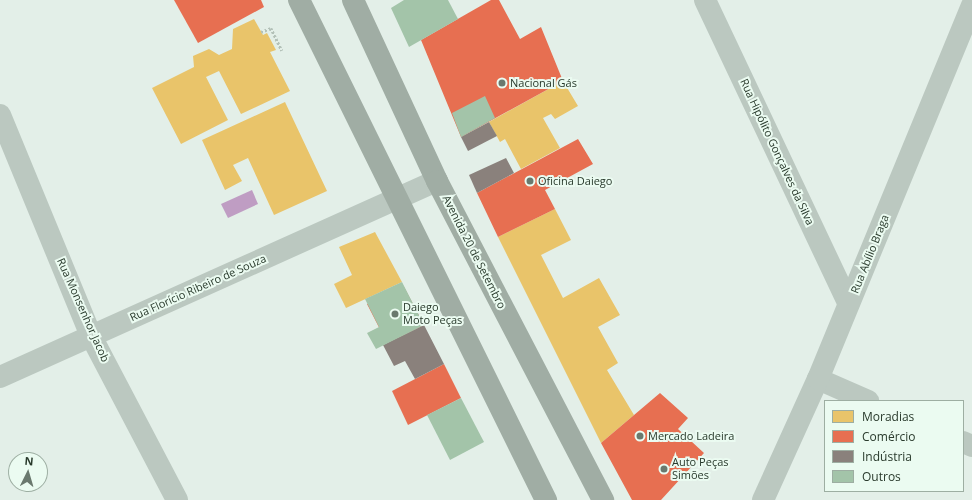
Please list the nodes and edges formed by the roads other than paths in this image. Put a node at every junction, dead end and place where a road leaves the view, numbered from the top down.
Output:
1 (299, 0) edge
2 (352, 0) edge
3 (705, 0) edge
4 (972, 5) edge
5 (0, 115) edge
6 (437, 181) junction
7 (396, 200) junction
8 (849, 304) junction
9 (92, 336) junction
10 (0, 377) edge
11 (818, 379) junction
12 (866, 400) edge
13 (178, 500) edge
14 (546, 500) edge
15 (603, 500) edge
16 (763, 500) edge

1 - 7 main road
2 - 6 main road, Avenida 20 de Setembro
3 - 8 street, Rua Hipólito Gonçalves da Silva
4 - 8 street, Rua Abílio Braga
5 - 9 street, Rua Monsenhor Jacob
6 - 7 street, Rua Florício Ribeiro de Souza
6 - 15 main road, Avenida 20 de Setembro
7 - 9 street, Rua Florício Ribeiro de Souza
7 - 14 main road
8 - 11 street, Rua Abílio Braga
9 - 10 street, Rua Florício Ribeiro de Souza
9 - 13 street, Rua Monsenhor Jacob
11 - 12 street
11 - 16 street, Rua Abílio Braga

